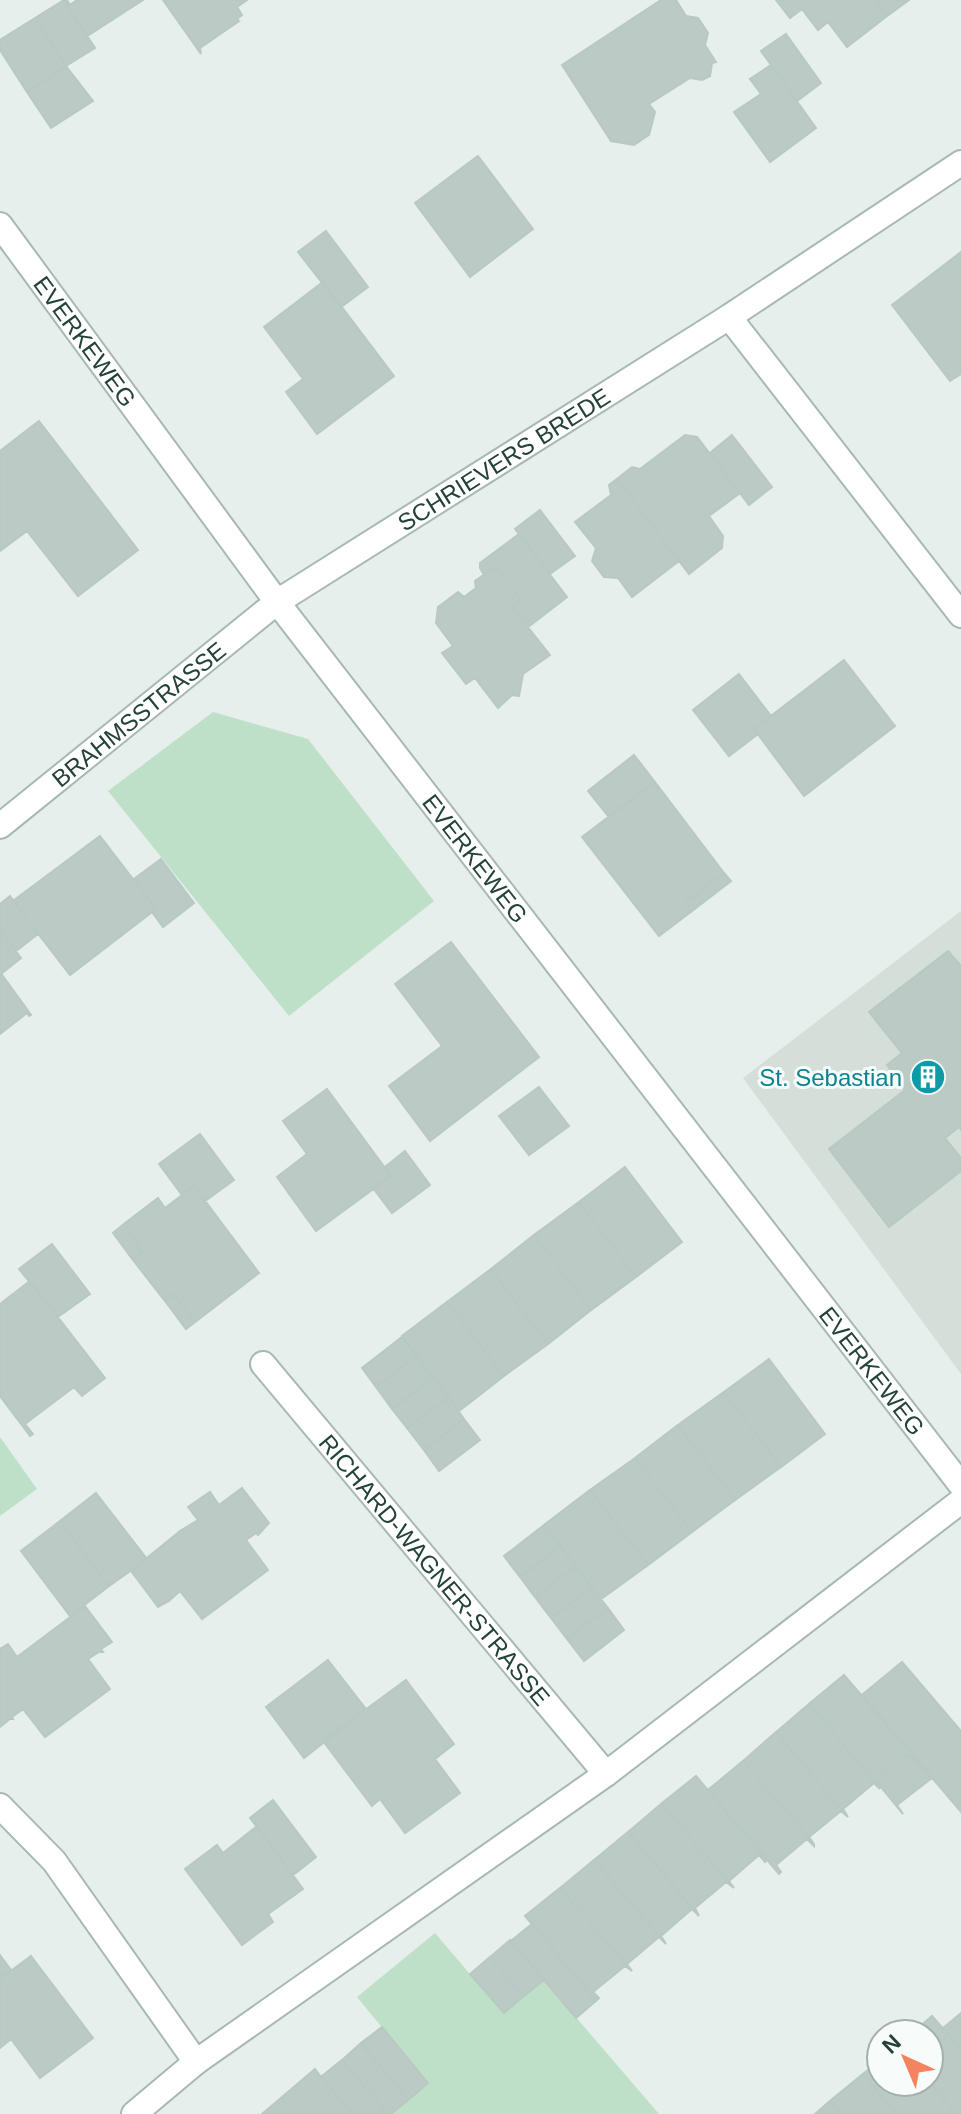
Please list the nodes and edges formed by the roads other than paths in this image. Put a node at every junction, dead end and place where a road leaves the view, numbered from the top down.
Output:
1 (961, 163) edge
2 (0, 225) edge
3 (729, 317) junction
4 (277, 602) junction
5 (961, 615) edge
6 (0, 826) edge
7 (263, 1364) dead end
8 (961, 1485) edge
9 (961, 1501) edge
10 (606, 1774) junction
11 (0, 1806) edge
12 (196, 2062) junction
13 (134, 2114) edge

1 - 3 street, SCHRIEVERS BREDE
2 - 4 street, EVERKEWEG
3 - 4 street, SCHRIEVERS BREDE
3 - 5 street
4 - 6 street, BRAHMSSTRASSE
4 - 8 street, EVERKEWEG
7 - 10 street, RICHARD-WAGNER-STRASSE
9 - 10 street
10 - 12 street
11 - 12 street
12 - 13 street

